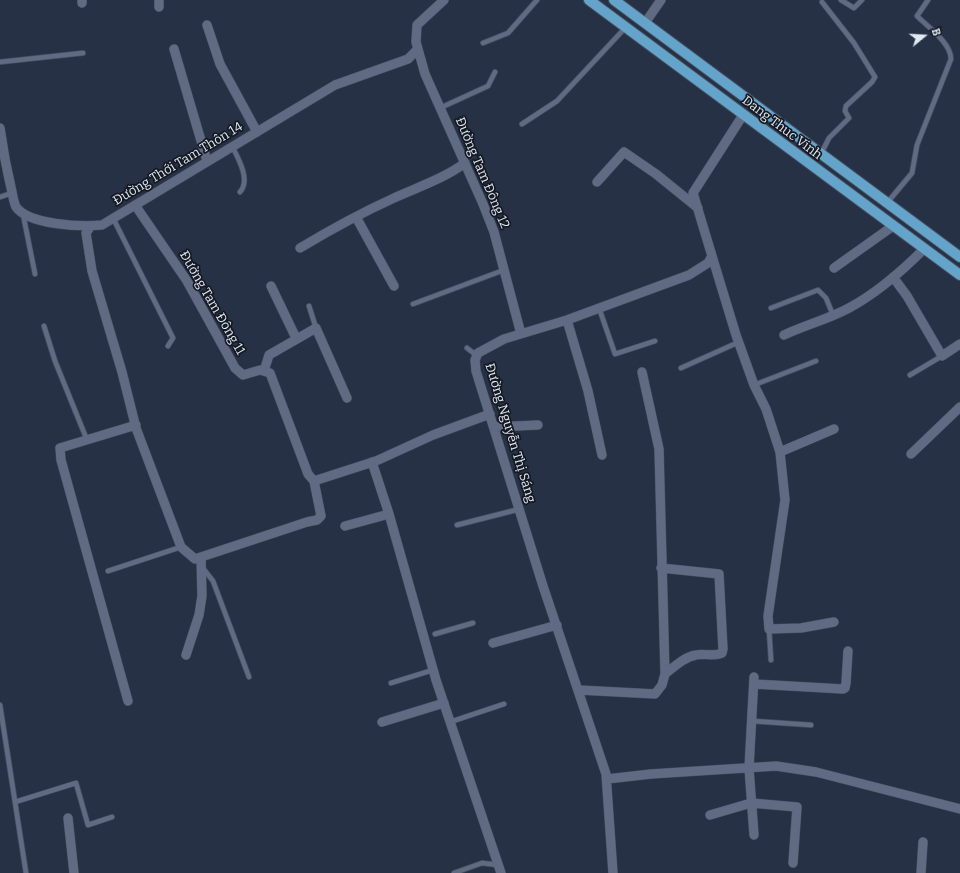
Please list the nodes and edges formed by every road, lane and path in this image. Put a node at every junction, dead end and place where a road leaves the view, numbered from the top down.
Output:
1 (444, 0) edge
2 (537, 0) edge
3 (589, 0) edge
4 (614, 0) edge
5 (661, 0) edge
6 (841, 0) edge
7 (862, 0) edge
8 (928, 0) edge
9 (822, 2) dead end
10 (644, 23) junction
11 (207, 26) dead end
12 (626, 27) junction
13 (483, 43) dead end
14 (174, 49) dead end
15 (418, 49) junction
16 (83, 53) dead end
17 (0, 62) edge
18 (495, 72) dead end
19 (440, 108) junction
20 (743, 115) junction
21 (522, 124) dead end
22 (0, 128) edge
23 (257, 132) junction
24 (232, 146) junction
25 (821, 154) junction
26 (207, 161) junction
27 (465, 163) junction
28 (596, 182) dead end
29 (240, 192) dead end
30 (12, 194) junction
31 (0, 197) edge
32 (887, 203) junction
33 (135, 205) junction
34 (698, 208) junction
35 (23, 214) junction
36 (356, 217) junction
37 (113, 218) junction
38 (91, 226) junction
39 (893, 226) junction
40 (300, 248) dead end
41 (924, 249) junction
42 (712, 256) junction
43 (960, 257) edge
44 (834, 268) dead end
45 (504, 270) junction
46 (35, 274) dead end
47 (960, 275) edge
48 (892, 277) junction
49 (271, 286) dead end
50 (394, 286) dead end
51 (412, 304) dead end
52 (309, 306) dead end
53 (599, 308) junction
54 (771, 308) dead end
55 (833, 315) junction
56 (567, 320) junction
57 (44, 326) dead end
58 (316, 328) junction
59 (521, 334) junction
60 (784, 335) dead end
61 (296, 338) junction
62 (655, 341) dead end
63 (739, 342) junction
64 (960, 344) edge
65 (168, 346) dead end
66 (467, 348) dead end
67 (476, 355) junction
68 (942, 356) junction
69 (816, 361) dead end
70 (681, 368) dead end
71 (264, 371) junction
72 (642, 372) dead end
73 (910, 375) dead end
74 (754, 384) junction
75 (347, 398) dead end
76 (960, 407) edge
77 (490, 414) junction
78 (136, 424) junction
79 (538, 425) dead end
80 (494, 427) junction
81 (834, 429) dead end
82 (87, 440) junction
83 (780, 452) junction
84 (911, 454) dead end
85 (602, 455) dead end
86 (372, 462) junction
87 (314, 481) junction
88 (520, 509) junction
89 (389, 514) junction
90 (457, 525) dead end
91 (345, 526) dead end
92 (181, 547) junction
93 (201, 561) junction
94 (661, 568) junction
95 (108, 571) dead end
96 (834, 622) dead end
97 (473, 623) dead end
98 (557, 625) junction
99 (770, 629) junction
100 (435, 634) dead end
101 (493, 643) dead end
102 (848, 651) dead end
103 (186, 655) dead end
104 (771, 660) dead end
105 (433, 670) junction
106 (665, 674) junction
107 (249, 677) dead end
108 (392, 683) dead end
109 (579, 690) junction
110 (128, 701) dead end
111 (444, 703) junction
112 (504, 704) dead end
113 (0, 705) edge
114 (752, 721) junction
115 (382, 722) dead end
116 (450, 722) junction
117 (810, 724) dead end
118 (749, 768) junction
119 (607, 779) junction
120 (15, 802) junction
121 (751, 803) junction
122 (960, 809) edge
123 (710, 815) dead end
124 (112, 817) dead end
125 (68, 818) dead end
126 (754, 836) dead end
127 (923, 842) dead end
128 (793, 863) dead end
129 (500, 869) edge
130 (26, 873) edge
131 (74, 873) edge
132 (454, 873) edge
133 (613, 873) edge
134 (922, 873) edge

1 - 15 street, Đường Tam Đông 12
2 - 13 lane
3 - 12 main road, Dang Thuc Vinh
4 - 10 main road, Dang Thuc Vinh
5 - 10 street
6 - 7 lane
8 - 32 lane
9 - 25 lane
10 - 25 main road, Dang Thuc Vinh
11 - 23 street
12 - 20 main road, Dang Thuc Vinh
12 - 21 lane
14 - 26 street
15 - 19 street, Đường Tam Đông 12
15 - 23 street, Đường Thới Tam Thôn 14
16 - 17 lane
18 - 19 lane
19 - 27 street, Đường Tam Đông 12
20 - 34 street
20 - 39 main road, Dang Thuc Vinh
22 - 30 street
23 - 24 street, Đường Thới Tam Thôn 14
24 - 26 street, Đường Thới Tam Thôn 14
24 - 29 lane
25 - 32 main road, Dang Thuc Vinh
26 - 33 street, Đường Thới Tam Thôn 14
27 - 36 street
27 - 45 street, Đường Tam Đông 12
28 - 34 street
30 - 31 lane
30 - 35 street
32 - 43 main road, Dang Thuc Vinh
33 - 37 street, Đường Thới Tam Thôn 14
33 - 71 street, Đường Tam Đông 11
34 - 42 street
35 - 38 street, Đường Thới Tam Thôn 14
35 - 46 lane
36 - 40 street
36 - 50 street
37 - 38 street, Đường Thới Tam Thôn 14
37 - 65 lane
38 - 78 street
39 - 41 main road, Dang Thuc Vinh
39 - 44 street
41 - 47 main road, Dang Thuc Vinh
41 - 48 street
42 - 53 street, Đường Nguyễn Thị Sáng
42 - 63 street
45 - 51 lane
45 - 59 street, Đường Tam Đông 12
48 - 55 street
48 - 68 street
49 - 61 street
52 - 58 lane
53 - 56 street, Đường Nguyễn Thị Sáng
53 - 62 lane
54 - 55 lane
55 - 60 street
56 - 59 street, Đường Nguyễn Thị Sáng
56 - 85 street
57 - 82 lane
58 - 61 street
58 - 75 street
59 - 67 street, Đường Nguyễn Thị Sáng
61 - 71 street
63 - 70 lane
63 - 74 street
64 - 68 street
66 - 67 lane
67 - 77 street, Đường Nguyễn Thị Sáng
68 - 73 lane
69 - 74 lane
71 - 87 street
72 - 94 street
74 - 83 street
76 - 84 street
77 - 80 street, Đường Nguyễn Thị Sáng
77 - 86 street
78 - 82 street
78 - 92 street
79 - 80 street
80 - 88 street, Đường Nguyễn Thị Sáng
81 - 83 street
82 - 110 street
83 - 99 street
86 - 87 street
86 - 89 street
87 - 93 street
88 - 90 lane
88 - 98 street, Đường Nguyễn Thị Sáng
89 - 91 street
89 - 105 street
92 - 93 street
92 - 95 lane
93 - 103 street
93 - 107 lane
94 - 106 street
94 - 106 street
96 - 99 street
97 - 100 lane
98 - 101 street
98 - 109 street, Đường Nguyễn Thị Sáng
99 - 104 lane
102 - 114 street
105 - 108 lane
105 - 111 street
106 - 109 street
109 - 119 street, Đường Nguyễn Thị Sáng
111 - 115 street
111 - 116 street
112 - 116 lane
113 - 120 lane
114 - 117 lane
114 - 118 street
116 - 129 street
118 - 119 street
118 - 121 street
118 - 122 street
119 - 133 street, Đường Nguyễn Thị Sáng
120 - 124 lane
120 - 130 lane
121 - 123 street
121 - 126 street
121 - 128 street
125 - 131 street
127 - 134 street
129 - 132 lane

